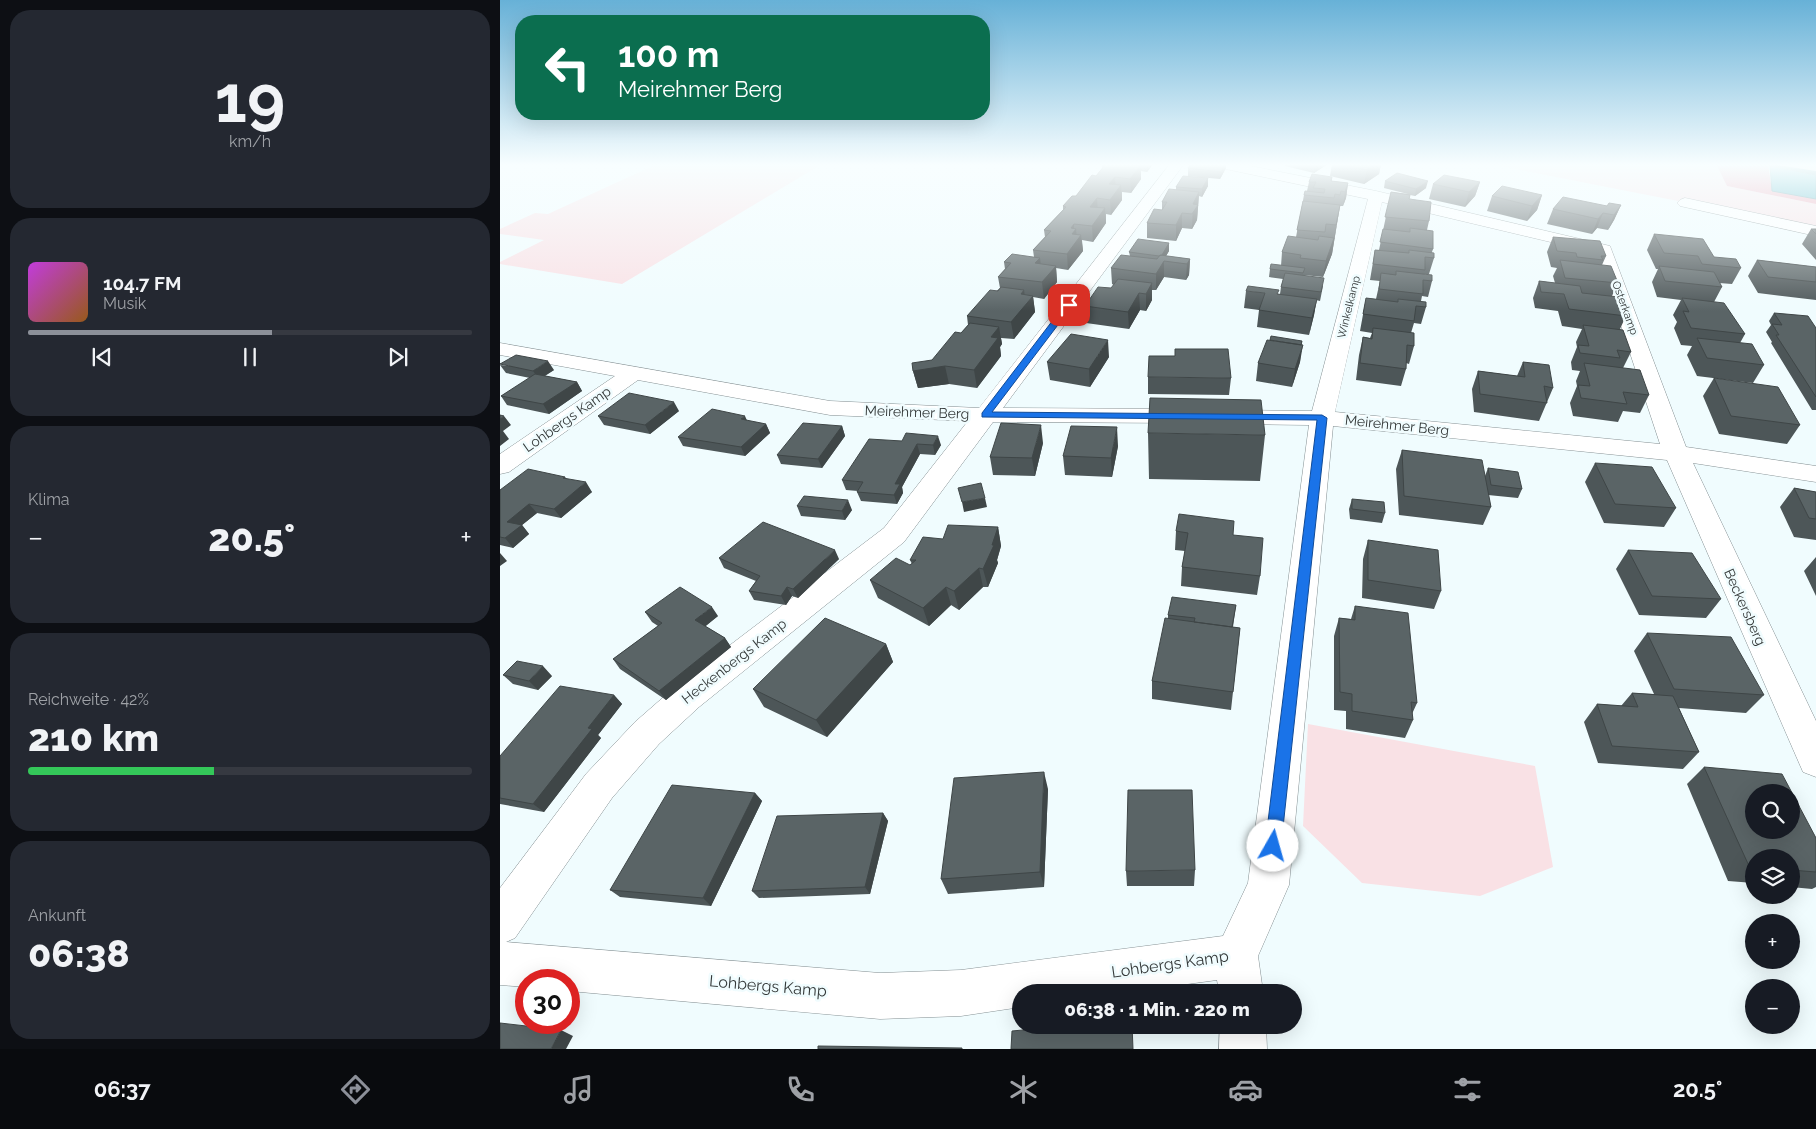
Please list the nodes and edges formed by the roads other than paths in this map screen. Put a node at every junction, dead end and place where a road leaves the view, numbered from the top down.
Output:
1 (1140, 213) edge
2 (1372, 213) edge
3 (1448, 213) edge
4 (1729, 213) edge
5 (1816, 231) edge
6 (500, 349) edge
7 (634, 372) junction
8 (985, 415) junction
9 (1322, 418) junction
10 (1676, 453) junction
11 (500, 466) edge
12 (1816, 474) edge
13 (1816, 760) edge
14 (500, 923) edge
15 (500, 963) edge
16 (1238, 974) edge
17 (1243, 1034) edge
18 (1243, 1049) edge

1 - 8 street
2 - 9 street, Winkelkamp
3 - 10 street, Osterkamp
4 - 5 street
6 - 7 street, Meirehmer Berg
7 - 8 street, Meirehmer Berg
7 - 11 street, Lohbergs Kamp
8 - 9 street, Meirehmer Berg
8 - 14 street, Heckenbergs Kamp
9 - 10 street, Meirehmer Berg
9 - 16 street, Lohbergs Kamp
10 - 12 street, Meirehmer Berg
10 - 13 street, Beckersberg
15 - 16 street, Lohbergs Kamp
17 - 18 street

